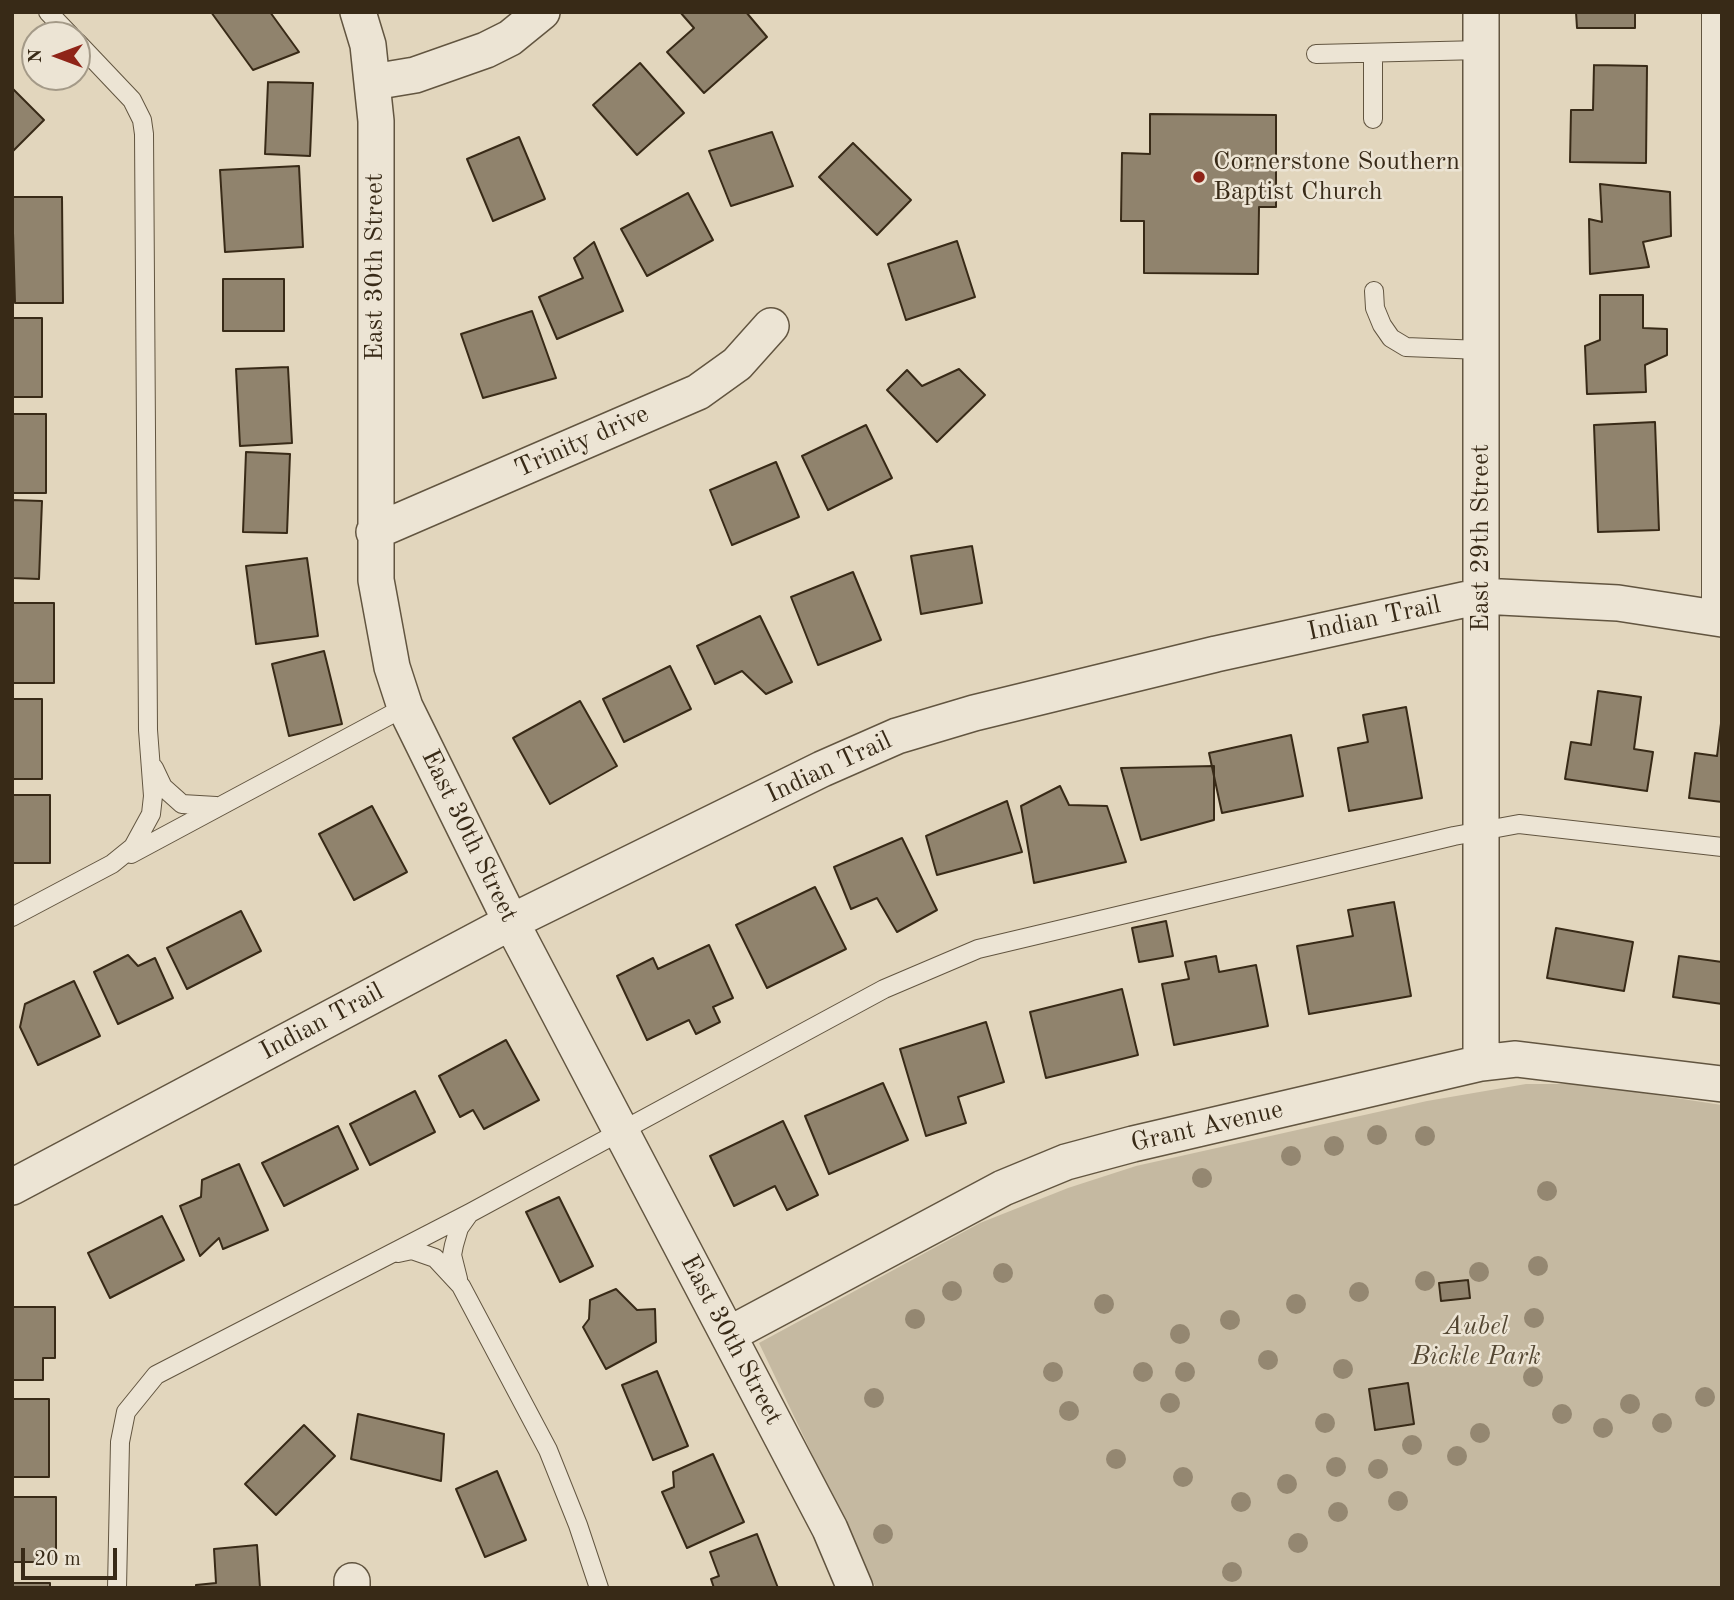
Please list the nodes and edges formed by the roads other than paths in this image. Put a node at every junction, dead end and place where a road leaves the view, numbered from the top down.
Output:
1 (358, 12) edge
2 (542, 12) edge
3 (1482, 12) edge
4 (1711, 12) edge
5 (1482, 50) junction
6 (1374, 53) junction
7 (1316, 54) dead end
8 (91, 57) edge
9 (373, 82) junction
10 (1374, 119) dead end
11 (1374, 291) dead end
12 (771, 326) dead end
13 (1482, 350) junction
14 (374, 532) junction
15 (1482, 596) junction
16 (1716, 618) edge
17 (405, 707) junction
18 (148, 730) junction
19 (225, 804) junction
20 (1482, 831) junction
21 (1722, 847) edge
22 (112, 864) junction
23 (12, 917) edge
24 (511, 922) junction
25 (1482, 1063) junction
26 (1722, 1084) edge
27 (621, 1131) junction
28 (12, 1188) edge
29 (470, 1213) junction
30 (379, 1259) junction
31 (460, 1286) junction
32 (728, 1335) junction
33 (117, 1588) edge
34 (599, 1588) edge
35 (855, 1588) edge

1 - 9 street, East 30th Street
2 - 9 street
3 - 5 street, East 29th Street
4 - 16 lane
5 - 6 lane
5 - 13 street, East 29th Street
6 - 7 lane
6 - 10 lane
8 - 18 lane
9 - 14 street, East 30th Street
11 - 13 lane
12 - 14 street, Trinity drive
13 - 15 street, East 29th Street
14 - 17 street, East 30th Street
15 - 16 street, Indian Trail
15 - 20 street, East 29th Street
15 - 24 street, Indian Trail
17 - 19 lane
17 - 24 street, East 30th Street
18 - 19 lane
18 - 22 lane
19 - 22 lane
20 - 21 lane
20 - 25 street, East 29th Street
20 - 27 lane
22 - 23 lane
24 - 27 street, East 30th Street
24 - 28 street, Indian Trail
25 - 26 street, Grant Avenue
25 - 32 street, Grant Avenue
27 - 29 lane
27 - 32 street, East 30th Street
29 - 30 lane
29 - 31 lane
30 - 31 lane
30 - 33 lane
31 - 34 lane
32 - 35 street, East 30th Street

